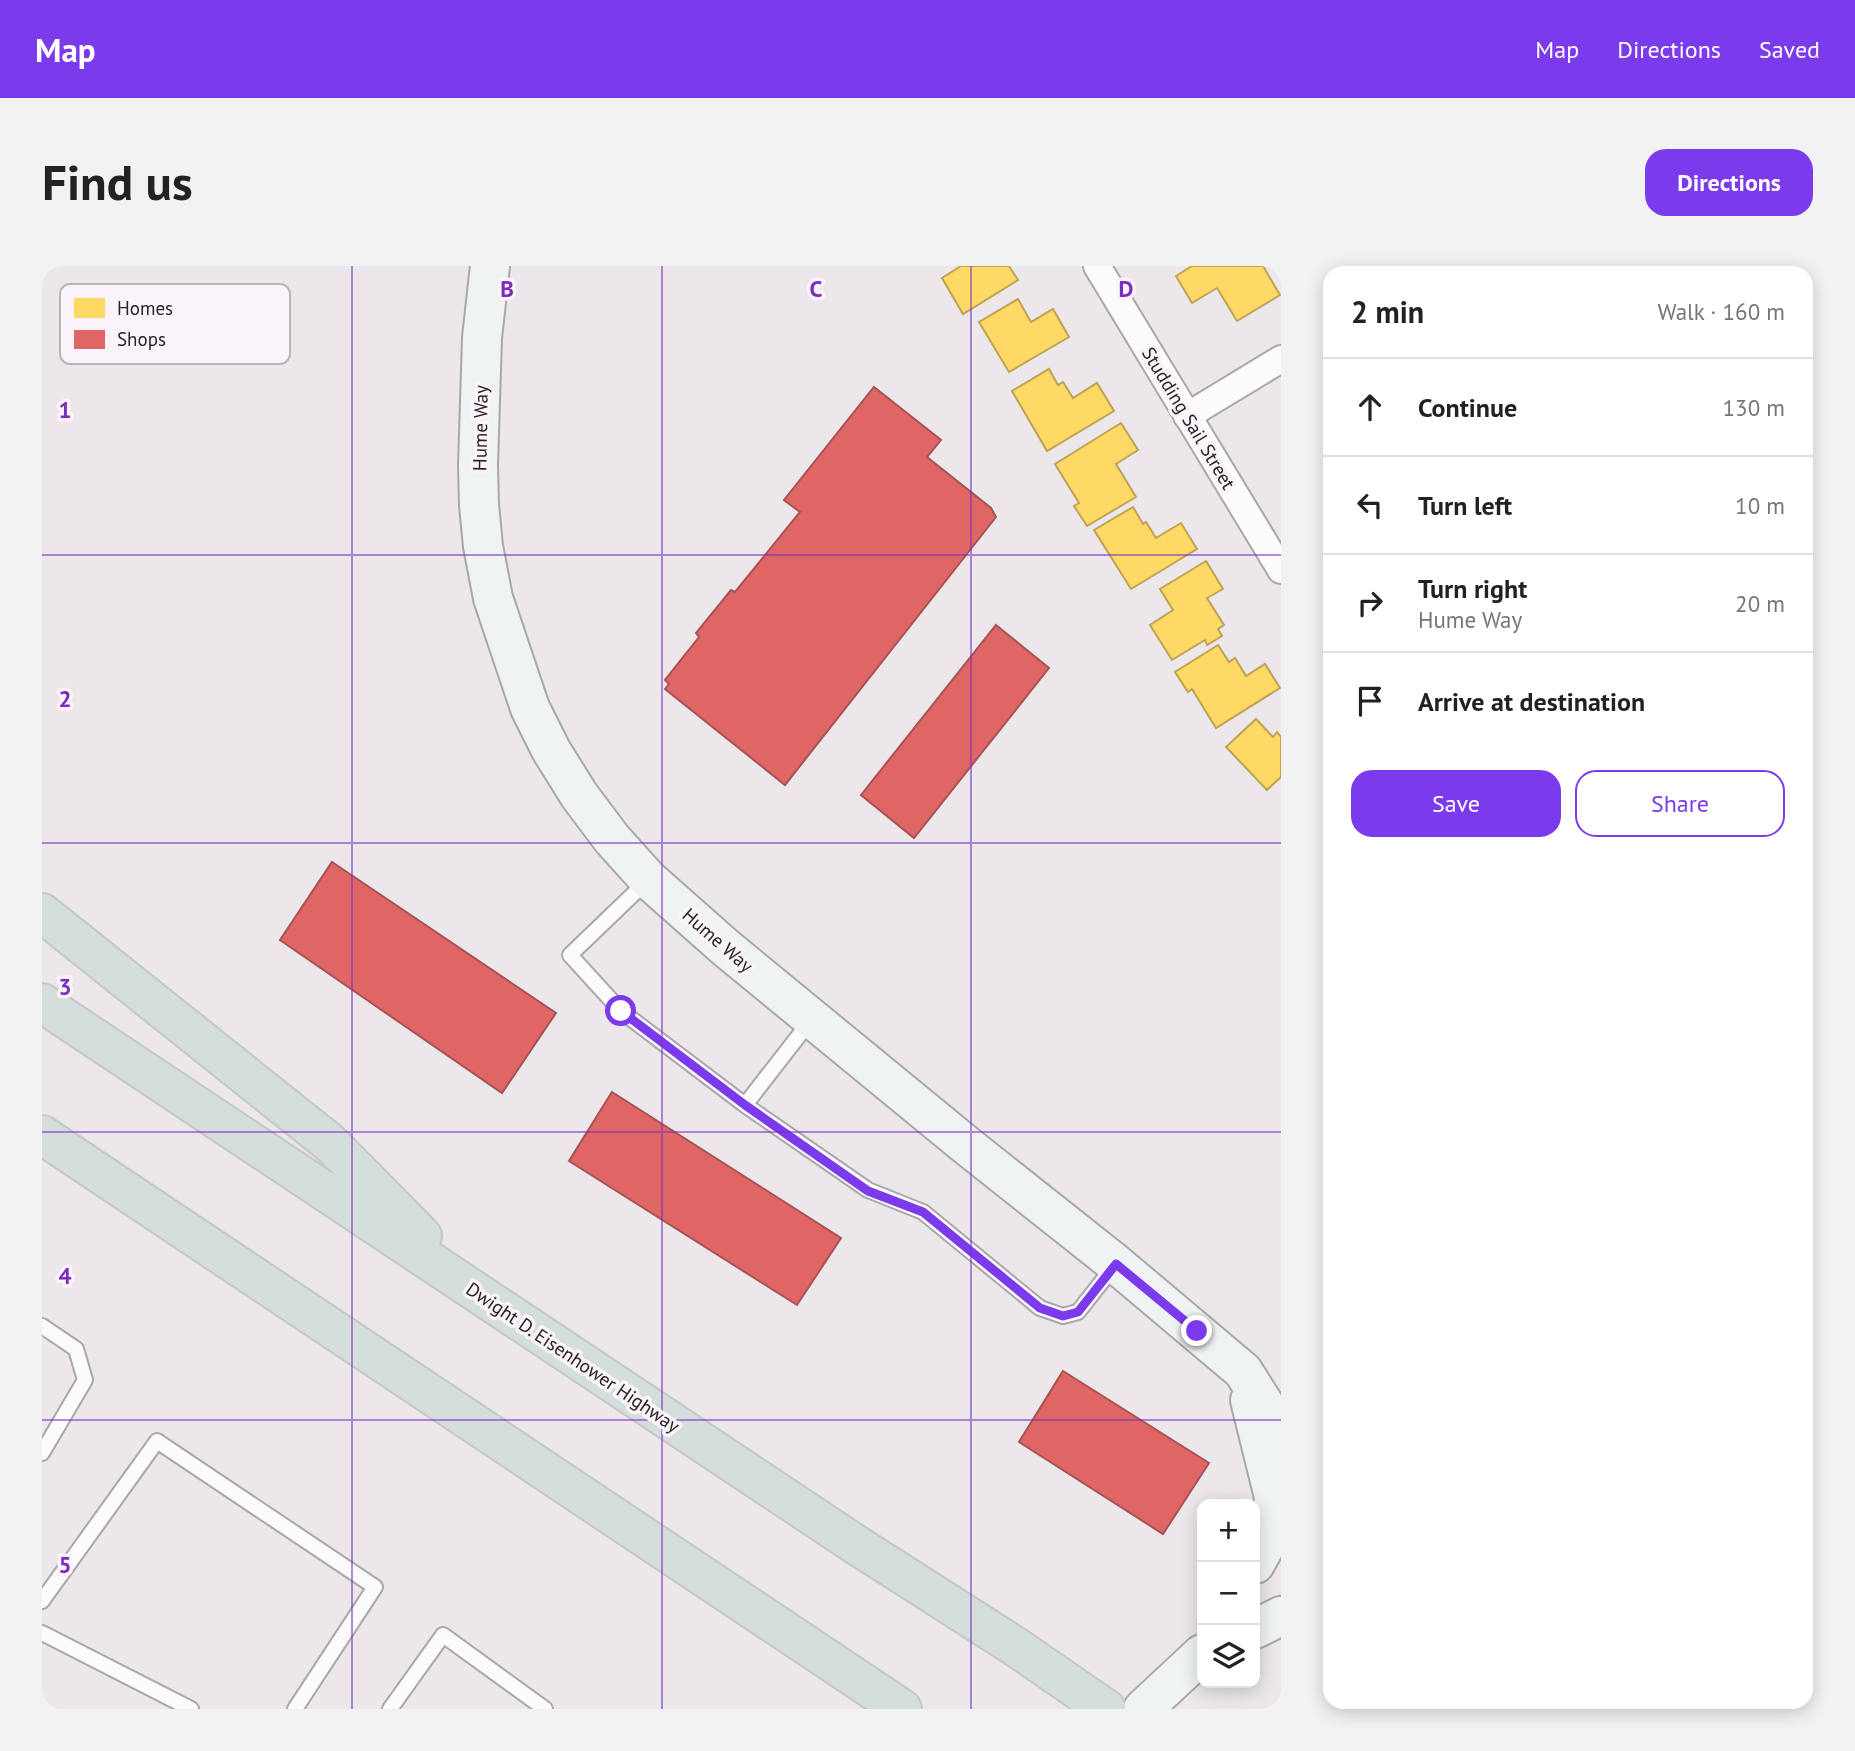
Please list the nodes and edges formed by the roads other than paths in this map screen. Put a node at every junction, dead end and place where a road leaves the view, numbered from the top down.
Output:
1 (490, 266) edge
2 (1097, 266) edge
3 (1281, 359) edge
4 (1187, 416) junction
5 (1281, 570) edge
6 (648, 879) junction
7 (42, 913) edge
8 (42, 1003) edge
9 (812, 1018) junction
10 (745, 1105) junction
11 (42, 1135) edge
12 (42, 1167) edge
13 (232, 1263) junction
14 (1116, 1264) junction
15 (480, 1295) junction
16 (42, 1326) edge
17 (1243, 1371) junction
18 (1281, 1431) edge
19 (42, 1453) edge
20 (1256, 1562) edge
21 (42, 1601) edge
22 (1281, 1616) edge
23 (1260, 1626) edge
24 (42, 1633) edge
25 (1197, 1659) edge
26 (191, 1709) edge
27 (295, 1709) edge
28 (390, 1709) edge
29 (545, 1709) edge
30 (902, 1709) edge
31 (1106, 1709) edge
32 (1143, 1709) edge

1 - 6 street, Hume Way
2 - 4 street, Studding Sail Street
3 - 4 street
4 - 5 street, Studding Sail Street
6 - 9 street, Hume Way
6 - 10 lane
7 - 15 highway
8 - 15 highway, Dwight D. Eisenhower Highway
9 - 10 lane
9 - 14 street, Hume Way
10 - 14 lane
11 - 13 highway
12 - 13 highway
13 - 30 highway
14 - 17 street, Hume Way
15 - 31 highway, Dwight D. Eisenhower Highway
16 - 19 lane
17 - 18 street, Hume Way
17 - 20 street
21 - 27 lane
22 - 23 street
24 - 26 lane
25 - 32 street
28 - 29 lane

